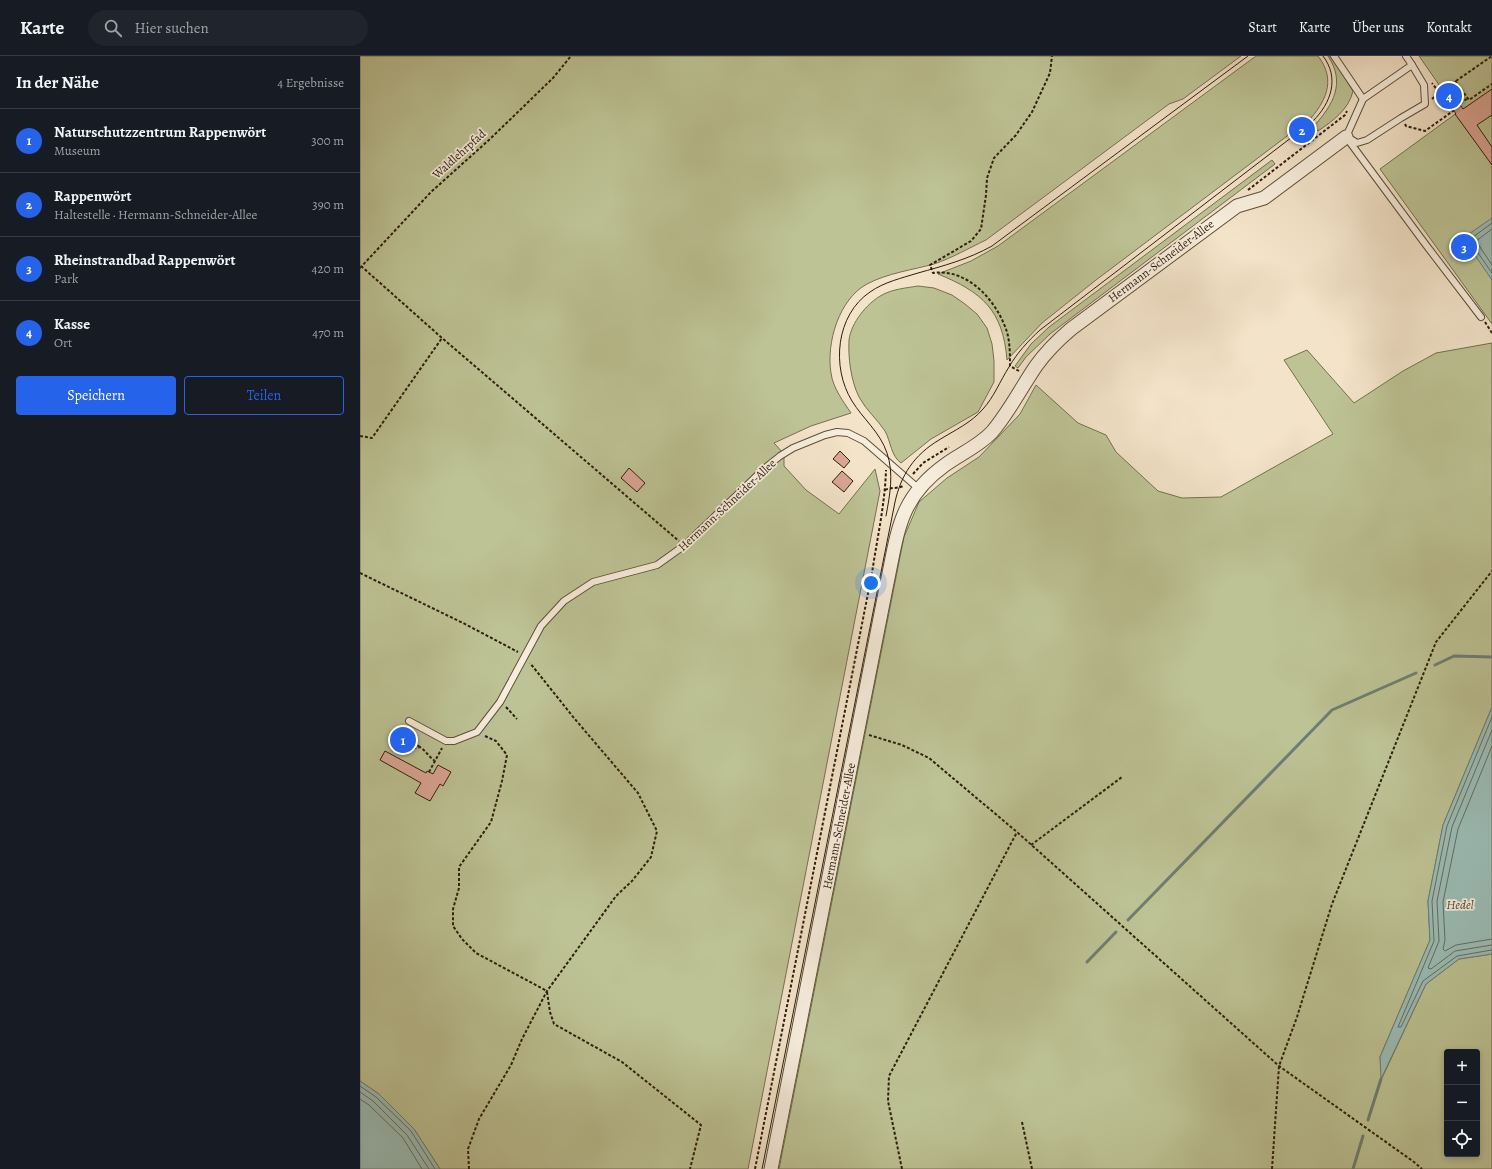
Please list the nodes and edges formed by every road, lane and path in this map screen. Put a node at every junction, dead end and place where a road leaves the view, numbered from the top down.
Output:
1 (571, 56) edge
2 (1052, 56) edge
3 (1334, 56) edge
4 (1406, 56) edge
5 (1491, 57) edge
6 (1412, 65) junction
7 (1455, 81) junction
8 (1433, 83) dead end
9 (1492, 84) edge
10 (1440, 92) junction
11 (1436, 96) dead end
12 (1468, 98) junction
13 (1363, 99) junction
14 (1348, 109) dead end
15 (1452, 109) junction
16 (1400, 118) junction
17 (1346, 137) junction
18 (1298, 138) dead end
19 (1304, 146) junction
20 (1247, 191) dead end
21 (361, 267) edge
22 (1481, 317) joint
23 (1492, 333) edge
24 (442, 338) junction
25 (1019, 371) dead end
26 (360, 436) edge
27 (918, 488) junction
28 (885, 490) dead end
29 (685, 545) junction
30 (1492, 572) edge
31 (360, 573) edge
32 (524, 656) junction
33 (500, 702) junction
34 (517, 719) dead end
35 (409, 721) dead end
36 (858, 731) junction
37 (477, 732) junction
38 (446, 741) junction
39 (420, 746) junction
40 (435, 761) junction
41 (429, 772) dead end
42 (1122, 777) dead end
43 (1018, 832) junction
44 (1031, 845) junction
45 (547, 991) junction
46 (1279, 1066) junction
47 (1022, 1122) dead end
48 (469, 1169) edge
49 (690, 1169) edge
50 (755, 1169) edge
51 (771, 1169) edge
52 (902, 1169) edge
53 (1032, 1169) edge
54 (1272, 1169) edge
55 (1422, 1169) edge

1 - 21 path, Waldlehrpfad
2 - 25 path
3 - 13 lane
4 - 6 lane
5 - 7 path
6 - 13 lane
6 - 16 lane
7 - 10 path
7 - 12 path
8 - 10 path
9 - 12 path
10 - 11 path
10 - 15 path
12 - 15 path
13 - 17 lane, Hermann-Schneider-Allee
14 - 19 path
15 - 16 path
16 - 17 lane
17 - 22 lane
17 - 27 street, Hermann-Schneider-Allee
18 - 19 path
19 - 20 path
21 - 24 path
22 - 23 path
24 - 26 path
24 - 29 path
27 - 29 lane, Hermann-Schneider-Allee
27 - 36 street, Hermann-Schneider-Allee
28 - 50 path
29 - 32 lane, Hermann-Schneider-Allee
30 - 46 path
31 - 32 path
32 - 33 lane, Hermann-Schneider-Allee
32 - 45 path
33 - 34 path
33 - 37 lane, Hermann-Schneider-Allee
35 - 38 lane
36 - 43 path
36 - 51 street, Hermann-Schneider-Allee
37 - 38 lane, Hermann-Schneider-Allee
37 - 45 path
38 - 40 path
39 - 39 path
39 - 40 path
40 - 41 path
42 - 44 path
43 - 44 path
43 - 52 path
44 - 46 path
45 - 48 path
45 - 49 path
46 - 54 path
46 - 55 path
47 - 53 path

